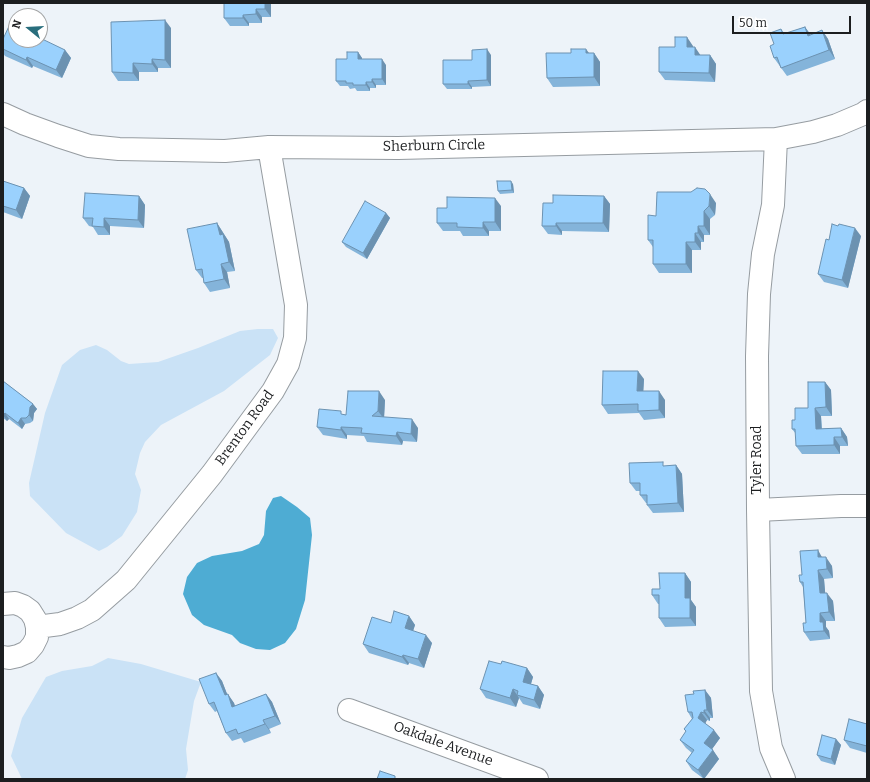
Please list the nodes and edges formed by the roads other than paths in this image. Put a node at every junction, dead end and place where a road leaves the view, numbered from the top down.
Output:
1 (867, 111) edge
2 (3, 114) edge
3 (776, 139) junction
4 (269, 147) junction
5 (867, 506) edge
6 (758, 510) junction
7 (3, 604) edge
8 (38, 627) junction
9 (3, 657) edge
10 (349, 710) dead end
11 (537, 779) edge
12 (784, 779) edge

1 - 3 street, Sherburn Circle
2 - 4 street, Sherburn Circle
3 - 4 street, Sherburn Circle
3 - 6 street, Tyler Road
4 - 8 street, Brenton Road
5 - 6 street
6 - 12 street, Tyler Road
7 - 8 street
8 - 9 street
10 - 11 street, Oakdale Avenue

